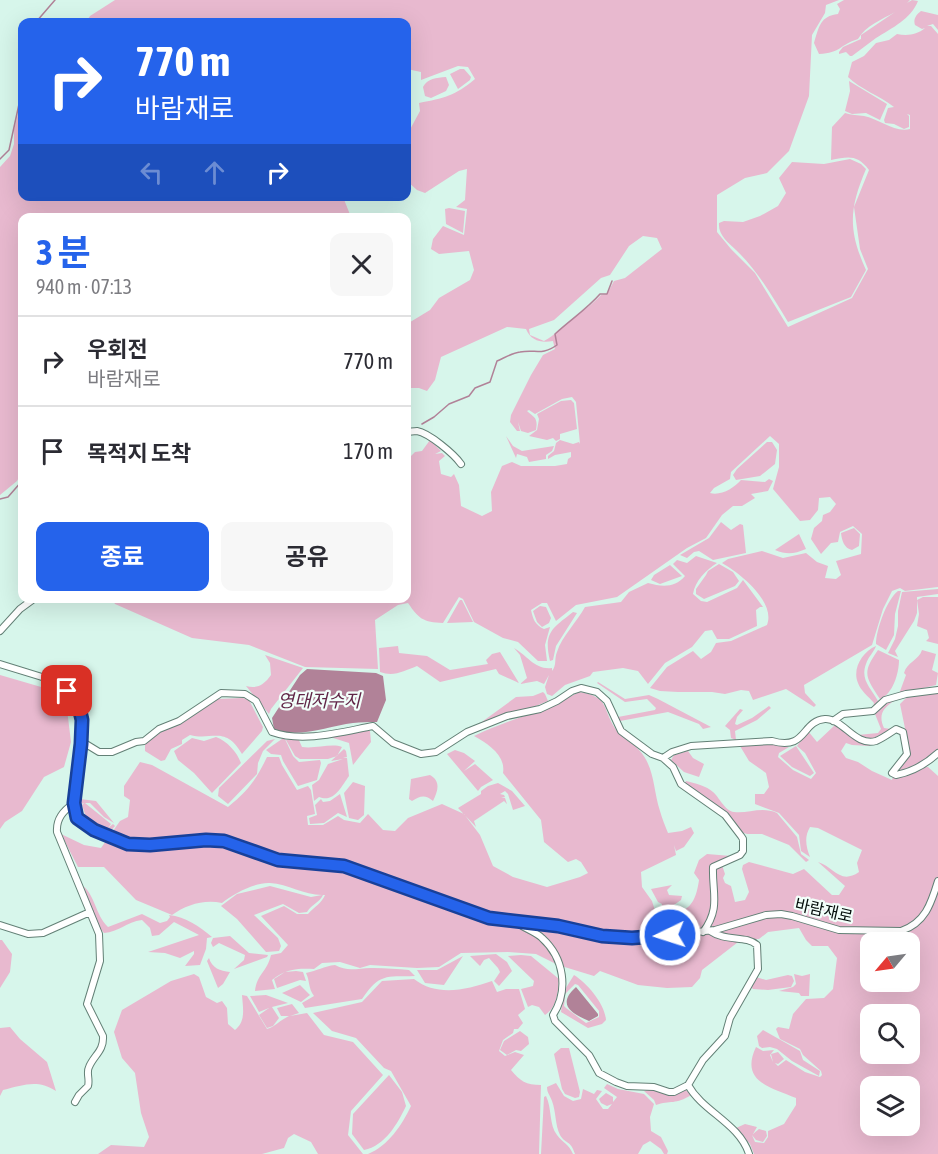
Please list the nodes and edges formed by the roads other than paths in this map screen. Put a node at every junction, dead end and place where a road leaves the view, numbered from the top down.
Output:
1 (411, 432) edge
2 (460, 464) dead end
3 (28, 603) edge
4 (0, 632) edge
5 (0, 664) edge
6 (938, 690) edge
7 (833, 721) junction
8 (81, 741) junction
9 (938, 753) edge
10 (663, 758) junction
11 (74, 803) junction
12 (938, 881) edge
13 (90, 912) junction
14 (522, 922) junction
15 (0, 926) edge
16 (706, 931) junction
17 (688, 1085) junction
18 (75, 1102) dead end
19 (748, 1154) edge

1 - 2 street
3 - 4 street
5 - 8 street
6 - 7 street
7 - 9 street
7 - 10 street
8 - 10 street
8 - 11 street
10 - 16 street
11 - 13 street
11 - 14 street, 바람재로
12 - 16 street, 바람재로
13 - 15 street
13 - 18 street
14 - 16 street, 바람재로
14 - 17 street
16 - 17 street
17 - 19 street

